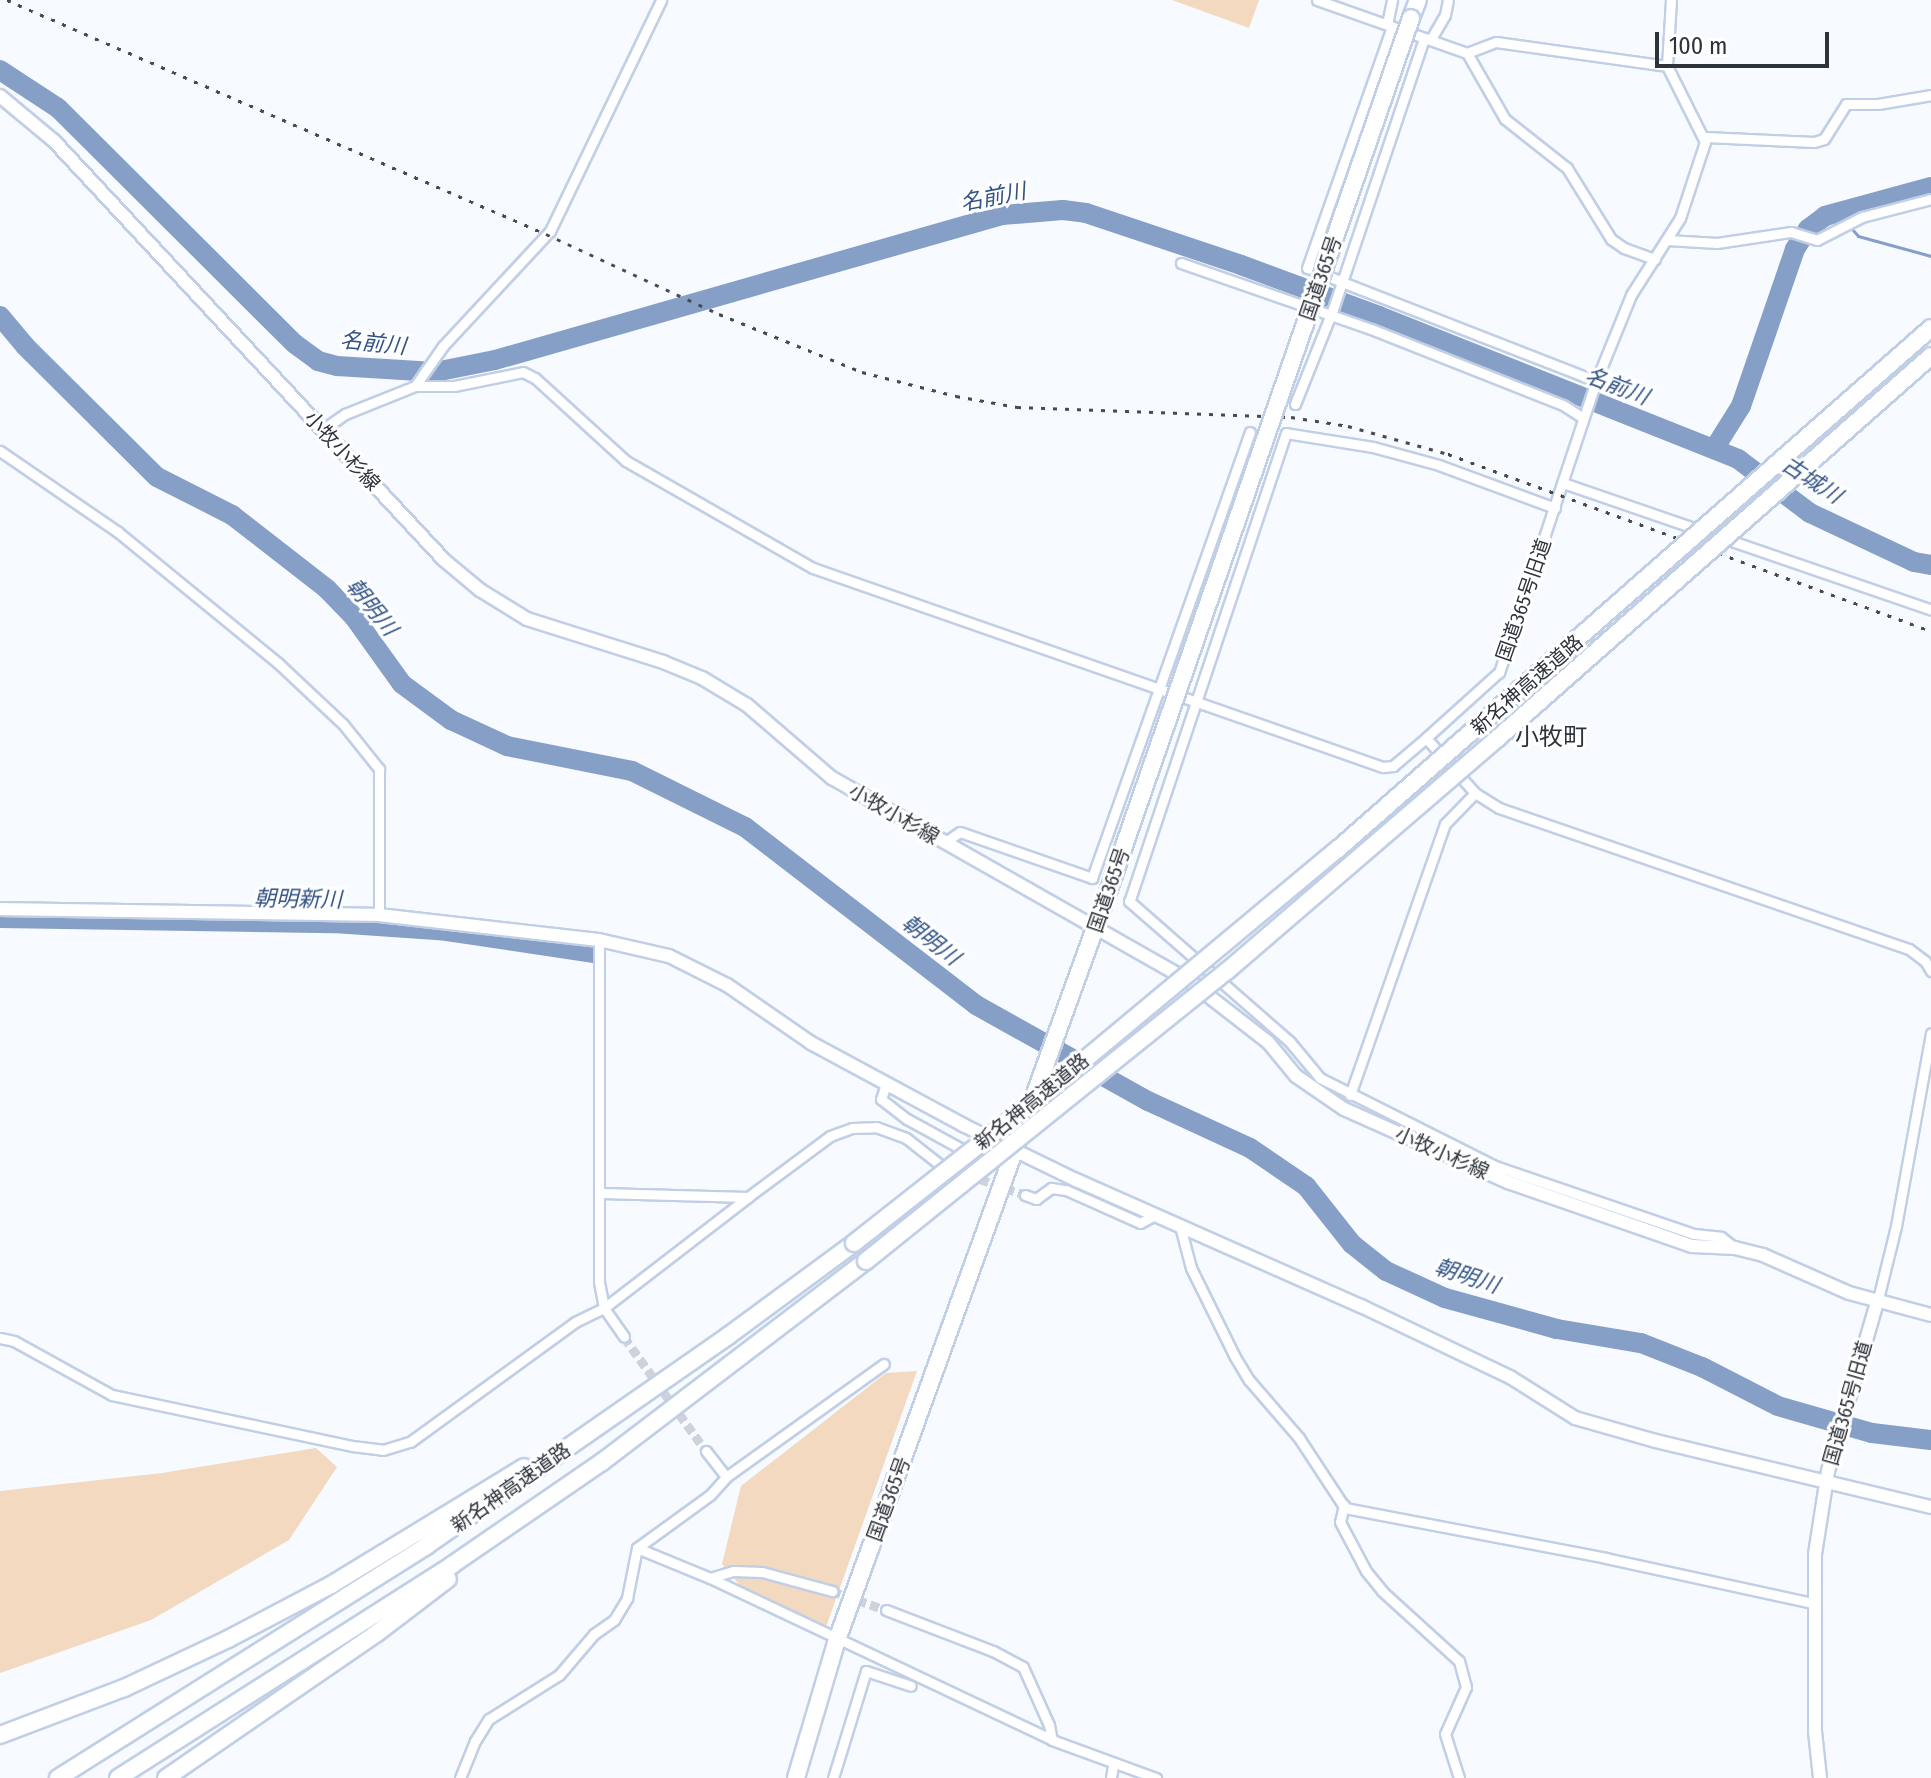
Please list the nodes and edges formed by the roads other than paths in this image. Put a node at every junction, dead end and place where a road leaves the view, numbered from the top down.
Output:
1 (661, 0) edge
2 (1317, 0) edge
3 (1392, 0) edge
4 (1418, 0) edge
5 (1448, 0) edge
6 (1671, 0) edge
7 (1389, 25) junction
8 (1428, 39) junction
9 (1467, 53) junction
10 (1667, 66) junction
11 (1931, 95) edge
12 (0, 96) edge
13 (1705, 137) junction
14 (1931, 199) edge
15 (1667, 240) junction
16 (1655, 259) junction
17 (1181, 263) dead end
18 (1340, 284) junction
19 (1331, 312) junction
20 (1931, 328) edge
21 (1931, 356) edge
22 (417, 383) junction
23 (1595, 383) junction
24 (1295, 404) dead end
25 (1584, 415) junction
26 (322, 430) junction
27 (1250, 432) dead end
28 (0, 451) edge
29 (1563, 483) junction
30 (1555, 508) junction
31 (1931, 610) edge
32 (1160, 690) junction
33 (1194, 700) junction
34 (1426, 738) junction
35 (1475, 793) junction
36 (944, 843) junction
37 (0, 909) edge
38 (379, 915) junction
39 (1096, 926) junction
40 (599, 940) junction
41 (1931, 971) edge
42 (1931, 1033) edge
43 (886, 1084) junction
44 (1350, 1095) junction
45 (1017, 1150) junction
46 (601, 1193) junction
47 (1025, 1195) tunnel mouth
48 (748, 1197) junction
49 (1155, 1215) junction
50 (1180, 1226) junction
51 (1735, 1248) junction
52 (1877, 1304) junction
53 (604, 1308) junction
54 (1931, 1315) edge
55 (728, 1336) junction
56 (624, 1337) tunnel mouth
57 (0, 1338) edge
58 (884, 1364) dead end
59 (706, 1451) tunnel mouth
60 (602, 1462) junction
61 (1827, 1476) junction
62 (726, 1477) junction
63 (1344, 1505) junction
64 (1931, 1507) edge
65 (637, 1548) junction
66 (710, 1578) junction
67 (832, 1591) tunnel mouth
68 (1813, 1603) junction
69 (886, 1610) tunnel mouth
70 (837, 1640) junction
71 (911, 1686) dead end
72 (0, 1735) edge
73 (1052, 1740) junction
74 (1113, 1765) junction
75 (58, 1778) edge
76 (118, 1778) edge
77 (166, 1778) edge
78 (460, 1778) edge
79 (796, 1778) edge
80 (833, 1778) edge
81 (1111, 1778) edge
82 (1156, 1778) edge
83 (1459, 1778) edge
84 (1820, 1778) edge

1 - 22 street
2 - 7 street
3 - 7 street
4 - 39 highway, 国道365号, bridge
5 - 8 street
6 - 10 street
7 - 8 street
7 - 18 street
8 - 9 street
8 - 18 street
9 - 10 street
9 - 16 street
10 - 13 street
11 - 13 street
12 - 26 street, 小牧小杉線
13 - 15 street, 国道365号旧道
14 - 15 street
15 - 16 street, 国道365号旧道
16 - 23 street, 国道365号旧道
17 - 19 street
18 - 19 street
18 - 23 street
19 - 24 street
19 - 25 street
20 - 55 highway, 新名神高速道路, bridge
21 - 60 highway, 新名神高速道路, bridge
22 - 26 street
22 - 32 street
23 - 25 street, 国道365号旧道
25 - 29 street, 国道365号旧道
26 - 36 street, 小牧小杉線
27 - 32 street
28 - 38 street
29 - 30 street, 国道365号旧道
29 - 31 street
30 - 33 street
30 - 34 street, 国道365号旧道
32 - 33 street
32 - 36 street
33 - 34 street, 国道365号旧道
33 - 44 street
34 - 35 street
35 - 41 street
35 - 44 street
36 - 39 street, 小牧小杉線
37 - 38 street
38 - 40 street
39 - 45 highway, 国道365号, bridge
39 - 51 street, 小牧小杉線
40 - 43 street
40 - 46 street
42 - 52 street, 国道365号旧道
43 - 45 street
43 - 48 street
44 - 51 street
45 - 49 street
45 - 70 highway, 国道365号
46 - 48 street
46 - 53 street
47 - 49 street
48 - 53 street
49 - 50 street
50 - 61 street
50 - 63 street
51 - 52 street, 小牧小杉線
52 - 54 street, 小牧小杉線
52 - 61 street, 国道365号旧道
53 - 56 street
53 - 57 street
55 - 72 highway
55 - 75 highway, 新名神高速道路
58 - 62 street
59 - 62 street
60 - 76 highway, 新名神高速道路
60 - 77 highway
61 - 64 street
61 - 68 street, 国道365号旧道
62 - 65 street
63 - 68 street
63 - 83 street
65 - 66 street
65 - 78 street
66 - 67 street
66 - 70 street
68 - 84 street, 国道365号旧道
69 - 73 street
70 - 73 street
70 - 79 highway, 国道365号
71 - 80 street
73 - 74 street
74 - 81 street
74 - 82 street

